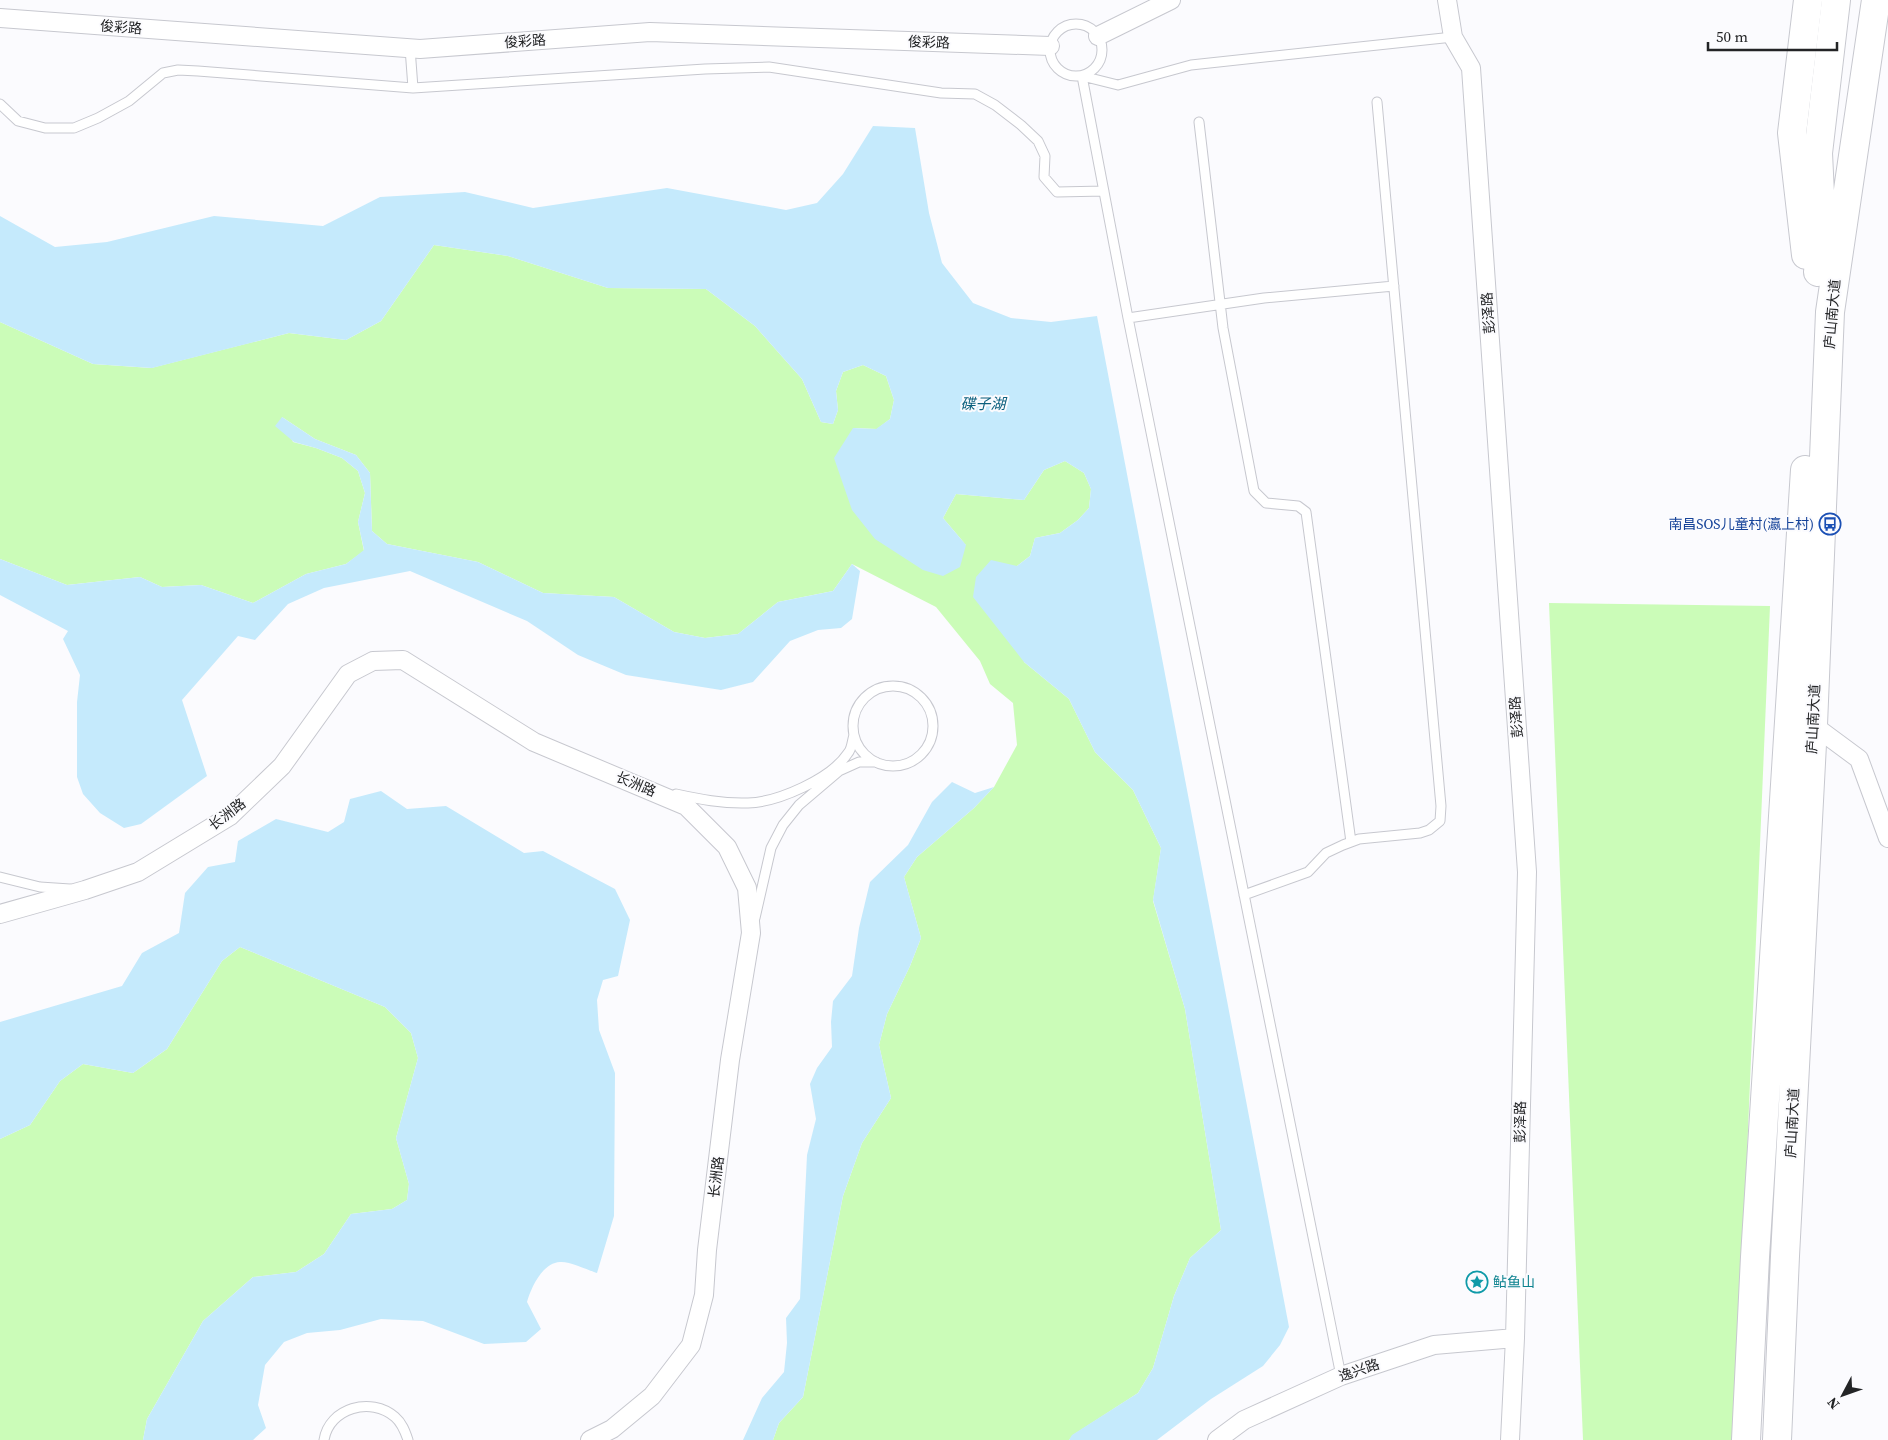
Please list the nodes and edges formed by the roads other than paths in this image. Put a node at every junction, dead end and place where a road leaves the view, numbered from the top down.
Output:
1 (1171, 0) edge
2 (1447, 0) edge
3 (1808, 0) edge
4 (1836, 0) edge
5 (1876, 0) edge
6 (0, 18) edge
7 (1098, 36) junction
8 (1453, 37) junction
9 (1050, 46) junction
10 (410, 48) junction
11 (1082, 76) junction
12 (413, 88) junction
13 (1377, 102) dead end
14 (0, 104) edge
15 (1198, 122) dead end
16 (1104, 191) junction
17 (1806, 255) dead end
18 (1394, 286) junction
19 (1220, 304) junction
20 (1128, 318) junction
21 (1813, 725) junction
22 (854, 735) junction
23 (876, 762) junction
24 (643, 787) junction
25 (1888, 838) edge
26 (1350, 842) junction
27 (0, 877) edge
28 (85, 890) junction
29 (1244, 895) junction
30 (0, 914) edge
31 (751, 933) junction
32 (1514, 1338) junction
33 (1340, 1376) junction
34 (324, 1440) edge
35 (408, 1440) edge
36 (590, 1440) edge
37 (1217, 1440) edge
38 (1510, 1440) edge
39 (1746, 1440) edge
40 (1777, 1440) edge

1 - 7 street
2 - 8 street, 彭泽路
3 - 17 main road
4 - 39 main road, 庐山南大道
5 - 21 main road, 庐山南大道
6 - 10 street, 俊彩路
7 - 9 lane
7 - 11 lane
8 - 11 lane
8 - 32 street, 彭泽路
9 - 10 street, 俊彩路
9 - 11 lane
10 - 12 lane
11 - 16 lane
12 - 14 lane
12 - 16 lane
13 - 18 lane
15 - 19 lane
16 - 20 lane
18 - 19 lane
18 - 26 lane
19 - 20 lane
19 - 26 lane
20 - 29 lane
21 - 25 street
21 - 40 main road, 庐山南大道
22 - 23 lane
22 - 23 lane
22 - 24 lane
23 - 31 lane
24 - 28 street, 长洲路
24 - 31 street, 长洲路
26 - 29 lane
27 - 28 lane
28 - 30 street, 长洲路
29 - 33 lane
31 - 36 street, 长洲路
32 - 33 street, 逸兴路
32 - 38 street, 彭泽路
33 - 37 street, 逸兴路
34 - 35 lane

